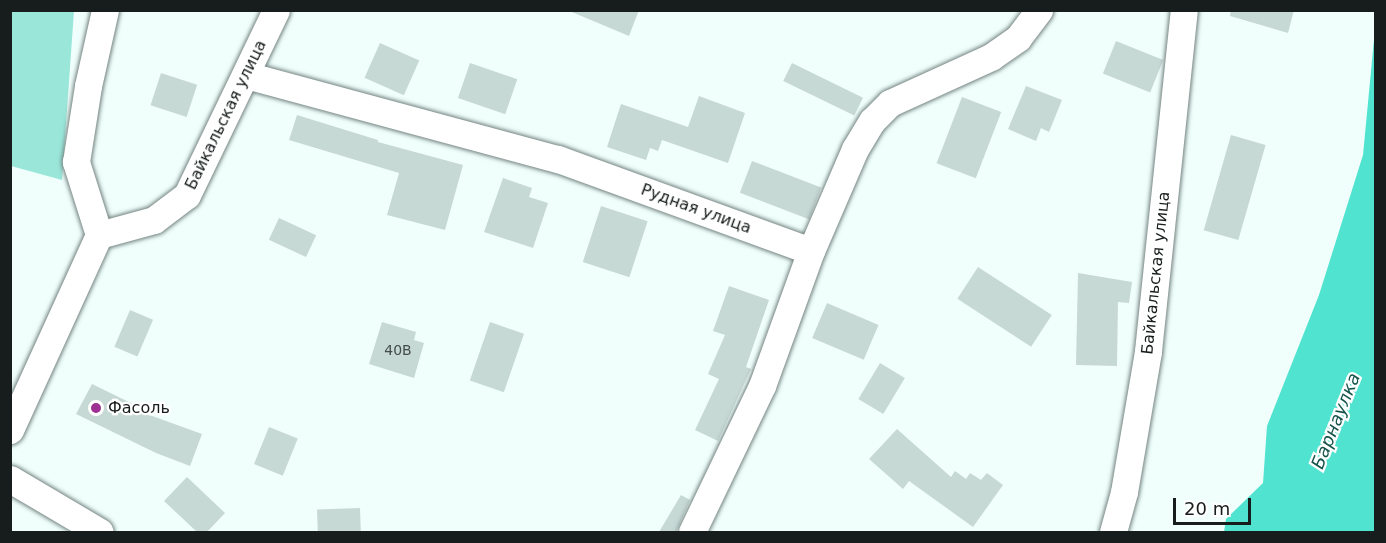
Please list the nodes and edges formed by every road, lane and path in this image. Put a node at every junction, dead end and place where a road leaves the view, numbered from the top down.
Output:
1 (105, 10) edge
2 (276, 10) edge
3 (1039, 10) edge
4 (1184, 10) edge
5 (246, 75) junction
6 (99, 235) junction
7 (811, 251) junction
8 (10, 430) edge
9 (10, 479) edge
10 (100, 532) edge
11 (692, 532) edge
12 (1113, 532) edge

1 - 6 street
2 - 5 street, Байкальская улица
3 - 7 street
4 - 12 street, Байкальская улица
5 - 6 street, Байкальская улица
5 - 7 street, Рудная улица
6 - 8 street
7 - 11 street
9 - 10 street

